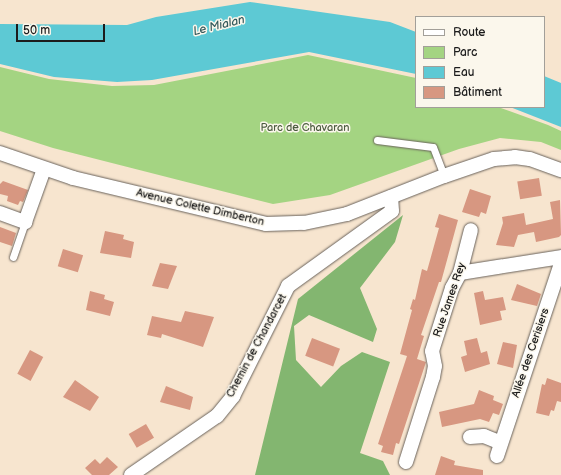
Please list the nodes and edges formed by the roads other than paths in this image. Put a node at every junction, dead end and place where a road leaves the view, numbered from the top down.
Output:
1 (377, 140) dead end
2 (0, 153) edge
3 (44, 168) junction
4 (561, 170) edge
5 (444, 176) junction
6 (391, 197) junction
7 (0, 213) edge
8 (25, 222) junction
9 (471, 230) dead end
10 (13, 257) dead end
11 (561, 257) edge
12 (561, 264) edge
13 (460, 273) junction
14 (470, 437) dead end
15 (501, 443) junction
16 (497, 456) dead end
17 (406, 462) dead end
18 (131, 475) edge

1 - 5 lane
2 - 3 street, Avenue Colette Dimberton
3 - 6 street, Avenue Colette Dimberton
3 - 8 street
4 - 5 street, Avenue Colette Dimberton
5 - 6 street, Avenue Colette Dimberton
6 - 18 street, Chemin de Chandarcet
7 - 8 street
8 - 10 lane
9 - 13 street, Rue James Rey
11 - 13 street
12 - 15 street, Allée des Cerisiers
13 - 17 street, Rue James Rey
14 - 15 street
15 - 16 street, Allée des Cerisiers

